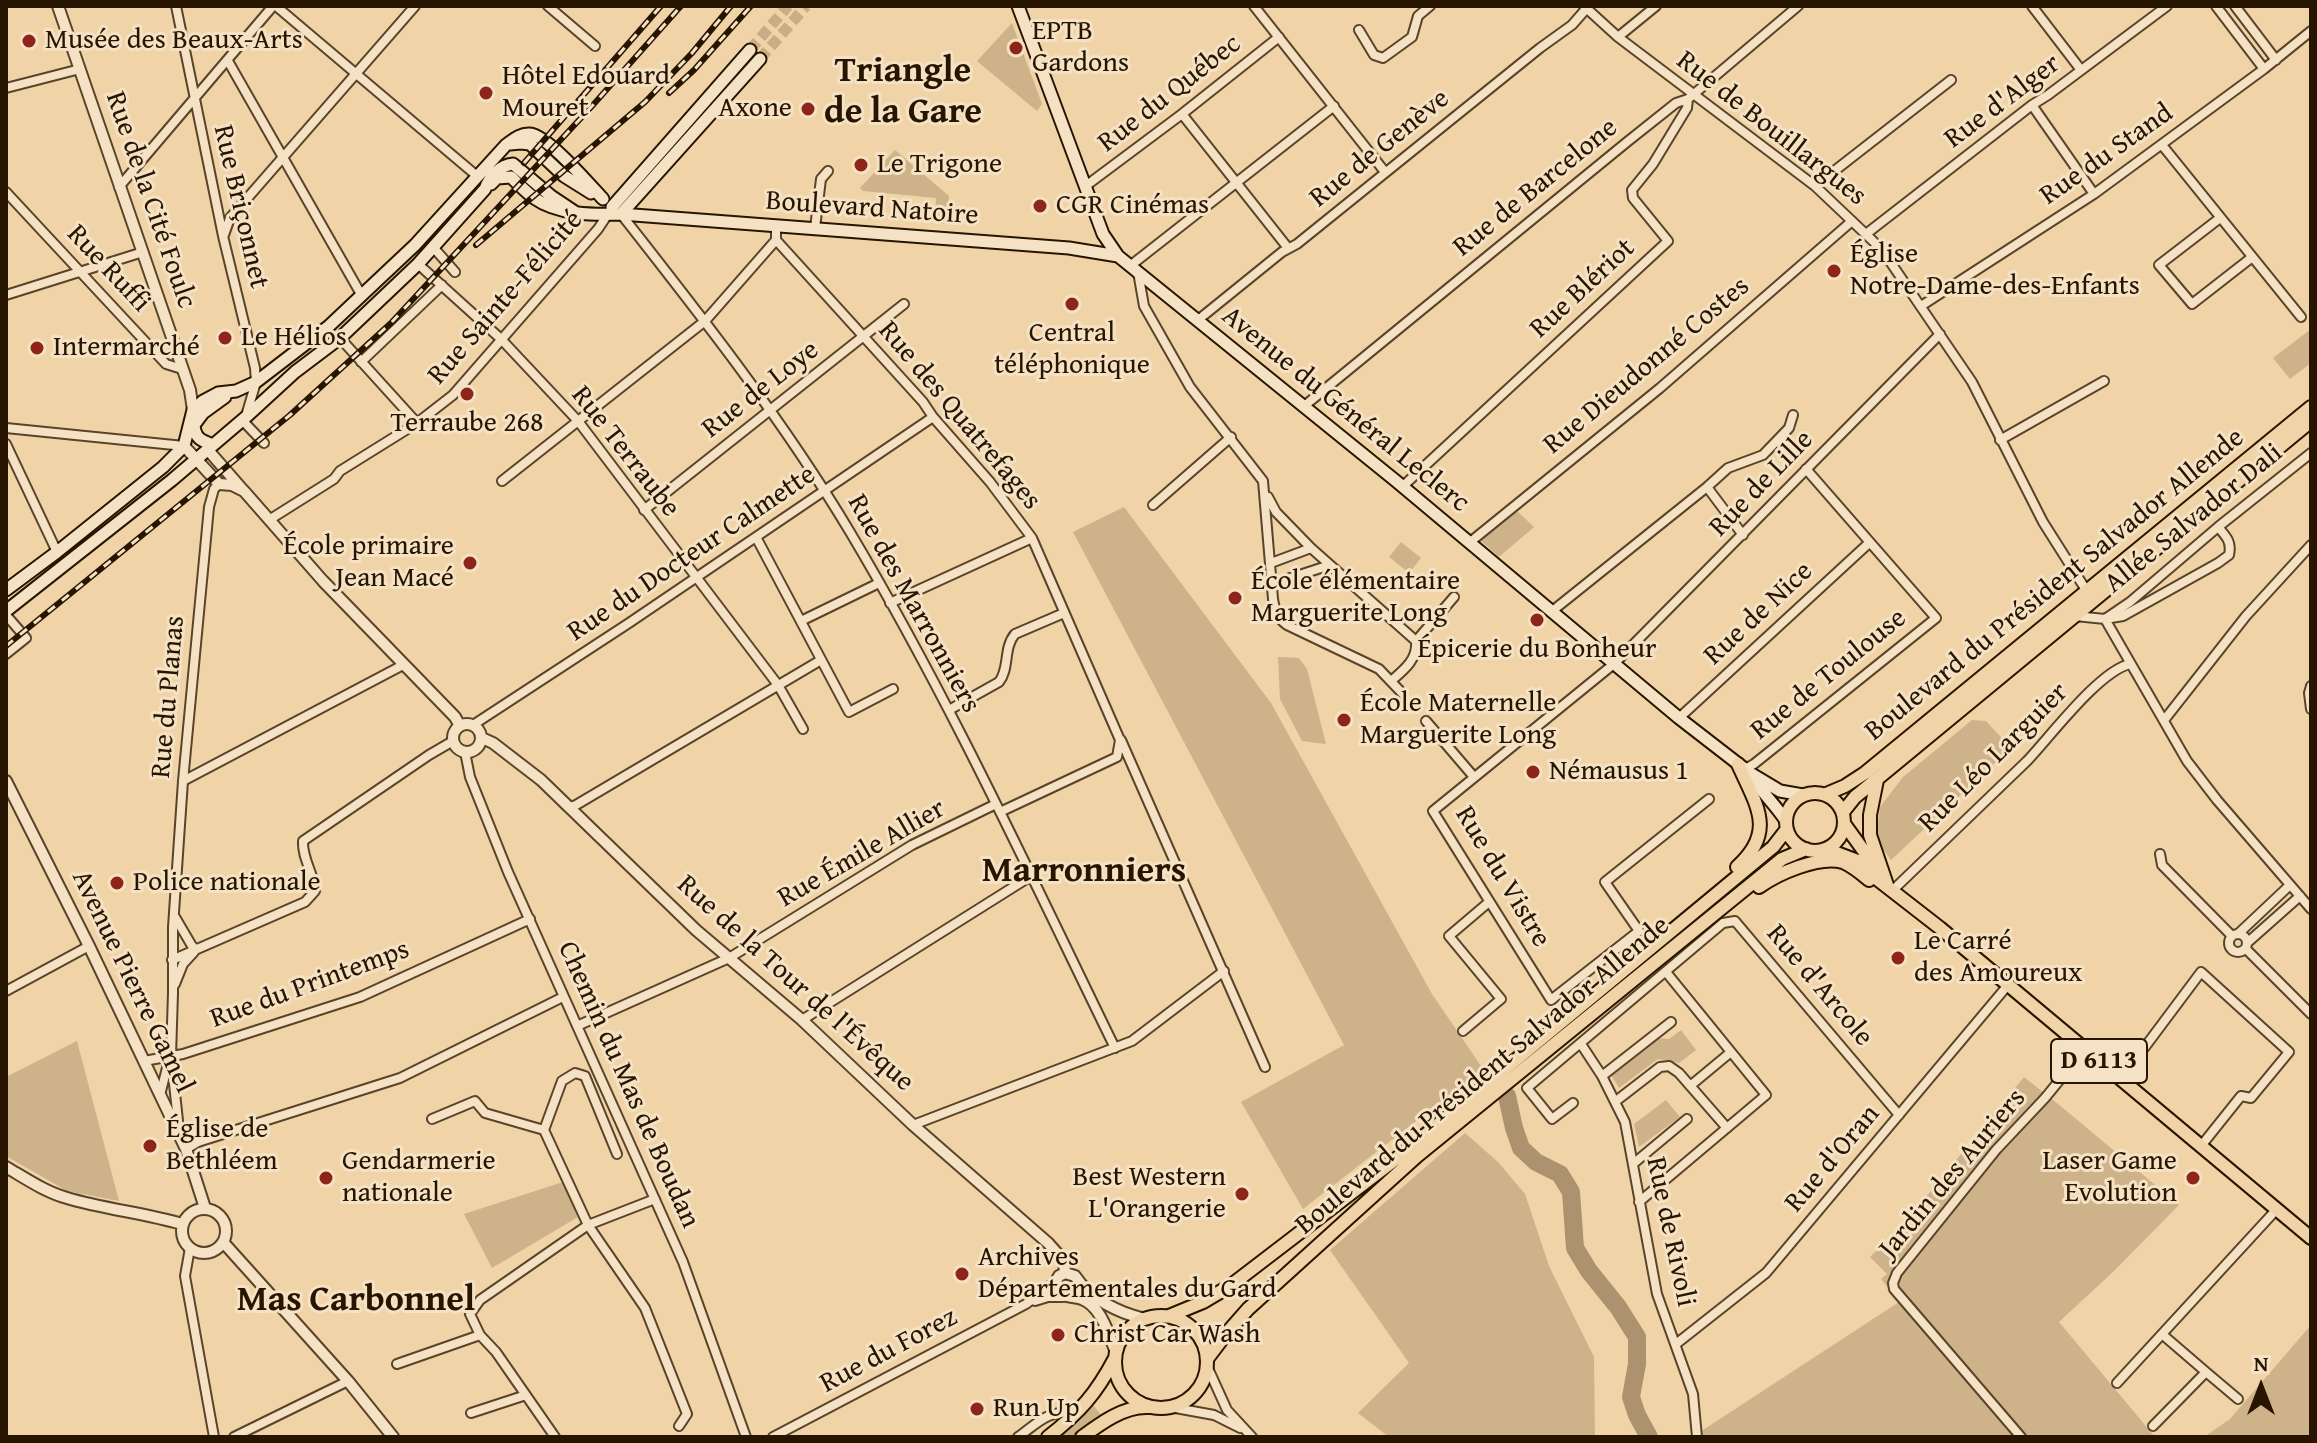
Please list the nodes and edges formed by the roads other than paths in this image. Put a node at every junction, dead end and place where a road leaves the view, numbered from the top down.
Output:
1 (58, 6) edge
2 (176, 6) edge
3 (274, 6) edge
4 (415, 6) edge
5 (548, 6) edge
6 (1018, 6) edge
7 (1254, 6) edge
8 (1430, 6) edge
9 (1656, 6) edge
10 (1798, 6) edge
11 (2032, 6) edge
12 (2167, 6) edge
13 (2216, 6) edge
14 (2235, 6) edge
15 (1585, 7) edge
16 (1359, 30) dead end
17 (2311, 31) edge
18 (1279, 37) junction
19 (1618, 37) junction
20 (595, 46) dead end
21 (750, 50) tunnel mouth
22 (760, 59) tunnel mouth
23 (2276, 60) junction
24 (228, 61) junction
25 (80, 69) junction
26 (2264, 69) junction
27 (2081, 70) junction
28 (356, 75) junction
29 (1951, 80) dead end
30 (7, 85) edge
31 (1690, 96) junction
32 (194, 99) junction
33 (2032, 105) junction
34 (1334, 106) junction
35 (1182, 114) junction
36 (2162, 145) junction
37 (283, 158) junction
38 (828, 171) dead end
39 (1385, 172) junction
40 (477, 176) junction
41 (1236, 181) junction
42 (1087, 185) junction
43 (1815, 186) junction
44 (119, 187) junction
45 (485, 189) junction
46 (6, 192) edge
47 (2094, 194) junction
48 (611, 209) junction
49 (575, 212) junction
50 (2220, 218) junction
51 (1852, 221) junction
52 (776, 226) junction
53 (815, 228) junction
54 (1866, 234) junction
55 (223, 236) junction
56 (776, 240) junction
57 (433, 247) junction
58 (1288, 248) junction
59 (143, 252) junction
60 (1118, 256) junction
61 (2251, 258) junction
62 (418, 264) junction
63 (1134, 269) junction
64 (80, 272) junction
65 (455, 272) dead end
66 (442, 285) junction
67 (6, 295) edge
68 (362, 296) junction
69 (904, 304) dead end
70 (1921, 306) junction
71 (2301, 317) dead end
72 (1198, 320) junction
73 (705, 321) junction
74 (1940, 334) junction
75 (864, 337) junction
76 (340, 338) junction
77 (501, 339) junction
78 (361, 362) junction
79 (182, 369) junction
80 (2104, 381) dead end
81 (256, 382) junction
82 (236, 391) junction
83 (1303, 407) junction
84 (2311, 407) edge
85 (771, 409) junction
86 (193, 410) junction
87 (1793, 415) dead end
88 (933, 417) junction
89 (244, 419) junction
90 (578, 421) junction
91 (2311, 421) edge
92 (417, 423) junction
93 (194, 425) junction
94 (6, 428) edge
95 (1231, 437) junction
96 (2000, 440) junction
97 (264, 443) dead end
98 (6, 444) edge
99 (184, 446) junction
100 (210, 448) junction
101 (2309, 459) edge
102 (196, 460) junction
103 (1806, 469) junction
104 (502, 481) dead end
105 (219, 484) junction
106 (1402, 487) junction
107 (1707, 487) junction
108 (244, 491) junction
109 (824, 491) junction
110 (1265, 492) junction
111 (1153, 505) dead end
112 (644, 510) junction
113 (269, 520) junction
114 (2218, 527) junction
115 (1743, 535) junction
116 (756, 537) junction
117 (1032, 538) junction
118 (1469, 543) junction
119 (1869, 543) junction
120 (2311, 545) edge
121 (1311, 548) junction
122 (57, 552) junction
123 (1271, 563) junction
124 (1330, 565) junction
125 (696, 578) junction
126 (1278, 582) dead end
127 (879, 583) junction
128 (6, 590) edge
129 (2086, 590) junction
130 (1454, 597) dead end
131 (890, 603) junction
132 (1551, 612) junction
133 (6, 613) edge
134 (1064, 613) junction
135 (2075, 616) junction
136 (2105, 619) junction
137 (801, 621) junction
138 (6, 639) edge
139 (1416, 641) junction
140 (14, 648) junction
141 (6, 654) edge
142 (821, 660) junction
143 (1615, 663) junction
144 (2130, 664) junction
145 (403, 665) junction
146 (1391, 681) junction
147 (778, 685) junction
148 (2311, 686) edge
149 (893, 689) dead end
150 (1403, 694) dead end
151 (2311, 709) edge
152 (949, 710) junction
153 (1679, 718) junction
154 (2165, 719) junction
155 (1426, 721) dead end
156 (473, 725) junction
157 (460, 726) junction
158 (803, 729) dead end
159 (482, 738) junction
160 (1120, 740) junction
161 (453, 741) junction
162 (465, 752) junction
163 (1744, 768) junction
164 (1474, 777) junction
165 (1877, 779) junction
166 (6, 781) edge
167 (183, 781) junction
168 (1826, 794) junction
169 (1803, 795) junction
170 (1709, 799) dead end
171 (569, 807) junction
172 (998, 808) junction
173 (1844, 819) junction
174 (1787, 825) junction
175 (1806, 849) junction
176 (1826, 849) junction
177 (2160, 854) dead end
178 (1031, 876) junction
179 (2290, 885) junction
180 (1890, 888) junction
181 (2300, 896) junction
182 (1489, 902) junction
183 (1707, 903) junction
184 (2311, 909) edge
185 (174, 916) junction
186 (530, 919) junction
187 (2235, 935) junction
188 (89, 946) junction
189 (2246, 946) junction
190 (196, 949) junction
191 (729, 958) junction
192 (172, 960) junction
193 (1224, 971) junction
194 (1666, 972) junction
195 (2008, 985) junction
196 (6, 991) edge
197 (173, 993) junction
198 (563, 997) junction
199 (2311, 1014) edge
200 (802, 1020) junction
201 (1671, 1022) dead end
202 (577, 1026) junction
203 (1463, 1031) dead end
204 (1581, 1044) junction
205 (1115, 1048) junction
206 (2085, 1049) junction
207 (1731, 1052) junction
208 (171, 1056) junction
209 (144, 1061) junction
210 (1265, 1067) dead end
211 (1518, 1072) junction
212 (1602, 1076) junction
213 (2121, 1079) junction
214 (1690, 1086) junction
215 (160, 1095) junction
216 (1616, 1101) junction
217 (1573, 1103) dead end
218 (1899, 1115) junction
219 (432, 1119) dead end
220 (1687, 1119) dead end
221 (913, 1125) junction
222 (1727, 1128) junction
223 (544, 1130) junction
224 (180, 1135) junction
225 (2201, 1146) junction
226 (186, 1149) junction
227 (617, 1154) dead end
228 (1633, 1164) junction
229 (6, 1167) edge
230 (655, 1199) junction
231 (1639, 1202) junction
232 (205, 1208) junction
233 (2276, 1210) junction
234 (182, 1224) junction
235 (2294, 1224) junction
236 (588, 1225) junction
237 (2311, 1226) edge
238 (2311, 1238) edge
239 (223, 1242) junction
240 (190, 1248) junction
241 (1065, 1273) junction
242 (1056, 1281) junction
243 (1079, 1283) junction
244 (1067, 1297) junction
245 (1026, 1304) junction
246 (1169, 1316) junction
247 (1145, 1319) junction
248 (480, 1335) junction
249 (2163, 1335) junction
250 (1676, 1344) junction
251 (1116, 1355) junction
252 (1207, 1363) junction
253 (397, 1364) dead end
254 (2206, 1372) junction
255 (348, 1381) junction
256 (2117, 1383) dead end
257 (526, 1395) junction
258 (2238, 1399) dead end
259 (1165, 1407) junction
260 (471, 1413) dead end
261 (1076, 1413) junction
262 (679, 1426) dead end
263 (2153, 1426) dead end
264 (1248, 1434) edge
265 (214, 1437) edge
266 (234, 1437) edge
267 (393, 1437) edge
268 (555, 1437) edge
269 (746, 1437) edge
270 (773, 1437) edge
271 (1018, 1437) edge
272 (1048, 1437) edge
273 (1083, 1437) edge
274 (1697, 1437) edge
275 (2021, 1437) edge

1 - 25 street, Rue de la Cité Foulc
2 - 32 street, Rue Briçonnet
3 - 24 street
3 - 28 street
4 - 28 street
5 - 20 street
6 - 42 main road, Avenue du Général Leclerc
7 - 18 street
8 - 16 street
9 - 19 street
10 - 31 street, Rue de Barcelone
11 - 27 street
12 - 27 street, Rue d'Alger
13 - 26 street
14 - 23 street
15 - 19 street, Rue de Bouillargues
15 - 39 street, Rue de Genève
17 - 23 street, Rue du Stand
18 - 34 street
18 - 35 street, Rue du Québec
19 - 31 street, Rue de Bouillargues
21 - 48 main road
22 - 48 main road
23 - 26 street, Rue du Stand
24 - 32 street
24 - 37 street
25 - 30 street
25 - 44 street, Rue de la Cité Foulc
26 - 36 street, Rue du Stand
27 - 33 street, Rue d'Alger
28 - 37 street
28 - 40 street
29 - 43 street
31 - 43 street, Rue de Bouillargues
31 - 83 street, Rue de Barcelone
31 - 106 street, Rue Blériot
32 - 44 street
32 - 55 street, Rue Briçonnet
33 - 47 street
33 - 54 street, Rue d'Alger
34 - 39 street
34 - 41 street
35 - 41 street
35 - 42 street, Rue du Québec
36 - 47 street, Rue du Stand
36 - 50 street
37 - 55 street
37 - 68 street
38 - 53 street
39 - 58 street, Rue de Genève
40 - 48 main road
40 - 68 main road
41 - 58 street
41 - 63 street
42 - 60 main road, Avenue du Général Leclerc
43 - 51 street, Rue de Bouillargues
44 - 59 street, Rue de la Cité Foulc
45 - 49 main road, Boulevard Natoire
45 - 49 main road
45 - 57 main road
46 - 64 street, Rue Ruffi
47 - 70 street, Rue du Stand
48 - 49 main road, Boulevard Natoire
48 - 52 main road, Boulevard Natoire
48 - 73 street, Rue des Marronniers
48 - 77 street, Rue Sainte-Félicité
50 - 61 street
50 - 61 street
51 - 54 street, Rue de Bouillargues
51 - 118 street, Rue Dieudonné Costes
52 - 53 main road, Boulevard Natoire
52 - 56 street
53 - 60 main road, Boulevard Natoire
54 - 70 street, Rue de Bouillargues
55 - 81 street, Rue Briçonnet
56 - 73 street
56 - 75 street, Rue des Quatrefages
57 - 62 main road
57 - 65 street
58 - 72 street, Rue de Genève
59 - 64 street
59 - 79 street, Rue de la Cité Foulc
60 - 63 main road, Avenue du Général Leclerc
61 - 71 street
62 - 66 street, Rue Terraube
62 - 76 main road
63 - 72 main road, Avenue du Général Leclerc
63 - 95 street
64 - 67 street
64 - 79 street, Rue Ruffi
66 - 77 street, Rue Terraube
66 - 78 street
68 - 81 main road
69 - 75 street, Rue de Loye
70 - 74 street, Rue de Bouillargues
72 - 83 main road, Avenue du Général Leclerc
73 - 85 street, Rue des Marronniers
73 - 90 street
74 - 96 street, Rue de Bouillargues
74 - 103 street, Rue de Lille
75 - 85 street, Rue de Loye
75 - 88 street, Rue des Quatrefages
76 - 78 street
76 - 89 main road
77 - 90 street, Rue Terraube
77 - 92 street, Rue Sainte-Félicité
78 - 92 street
79 - 86 street, Rue de la Cité Foulc
80 - 96 street
81 - 82 main road
81 - 89 street, Rue Briçonnet
82 - 86 main road
82 - 93 main road
83 - 106 main road, Avenue du Général Leclerc
84 - 129 main road, Boulevard du Président Salvador Allende
85 - 109 street, Rue des Marronniers
85 - 112 street, Rue de Loye
86 - 93 main road
86 - 99 main road
87 - 107 street
88 - 109 street, Rue du Docteur Calmette
88 - 117 street, Rue des Quatrefages
89 - 97 street
89 - 100 main road
90 - 104 street
90 - 112 street, Rue Terraube
91 - 135 main road, Boulevard du Président Salvador Allende
92 - 113 street, Rue Sainte-Félicité
93 - 100 main road
94 - 99 street
95 - 110 street
95 - 111 street
96 - 129 street, Rue de Bouillargues
98 - 122 street
99 - 102 street
99 - 122 main road
100 - 102 main road
100 - 108 street
101 - 114 street, Allée Salvador Dali
102 - 105 street
102 - 133 main road
103 - 115 street, Rue de Lille
103 - 119 street, Rue de Toulouse
105 - 108 street
105 - 167 street, Rue du Planas
106 - 118 main road, Avenue du Général Leclerc
107 - 115 street
107 - 132 street
108 - 113 street
109 - 116 street, Rue du Docteur Calmette
109 - 127 street, Rue des Marronniers
110 - 121 street
110 - 123 street
112 - 125 street, Rue Terraube
113 - 145 street
114 - 136 street, Allée Salvador Dali
114 - 136 street
115 - 143 street, Rue de Lille
116 - 125 street, Rue du Docteur Calmette
116 - 137 street
117 - 131 street
117 - 134 street, Rue des Quatrefages
118 - 132 main road, Avenue du Général Leclerc
119 - 153 street, Rue de Nice
119 - 163 street, Rue de Toulouse
120 - 154 street
121 - 123 street
121 - 124 street
122 - 128 main road
123 - 146 street
124 - 126 street
124 - 139 street
125 - 147 street, Rue Terraube
125 - 156 street, Rue du Docteur Calmette
127 - 131 street, Rue des Marronniers
127 - 137 street
129 - 168 main road, Boulevard du Président Salvador Allende
130 - 139 street
131 - 152 street, Rue des Marronniers
132 - 143 main road, Avenue du Général Leclerc
133 - 140 street
134 - 152 street
134 - 160 street, Rue des Quatrefages
135 - 136 street
135 - 165 main road, Boulevard du Président Salvador Allende
136 - 144 street
137 - 142 street
138 - 140 street
139 - 146 street
140 - 141 street
142 - 147 street
142 - 149 street
143 - 153 main road, Avenue du Général Leclerc
143 - 164 street, Rue du Vistre
144 - 154 street
144 - 180 street, Rue Léo Larguier
145 - 157 street
145 - 167 street
146 - 150 street
147 - 158 street, Rue Terraube
147 - 171 street
148 - 151 street
152 - 172 street, Rue des Marronniers
153 - 163 main road, Avenue du Général Leclerc
154 - 179 street
155 - 164 street
156 - 157 street
156 - 159 street
157 - 161 street
159 - 162 street
159 - 171 street, Rue de la Tour de l'Évêque
160 - 172 street
160 - 193 street, Rue des Quatrefages
161 - 162 street
161 - 190 street
162 - 186 street, Chemin du Mas de Boudan
163 - 169 main road, Avenue du Général Leclerc
163 - 174 main road, Avenue du Général Leclerc
163 - 183 main road
164 - 182 street, Rue du Vistre
165 - 173 main road, Boulevard du Président Salvador Allende
165 - 180 main road
166 - 188 street, Avenue Pierre Gamel
167 - 185 street, Rue du Planas
168 - 169 main road, Boulevard du Président Salvador Allende
168 - 173 main road
169 - 174 main road, Boulevard du Président Salvador Allende
170 - 182 street, Rue du Vistre
171 - 191 street, Rue de la Tour de l'Évêque
172 - 178 street, Rue des Marronniers
172 - 191 street, Rue Émile Allier
173 - 176 main road, Boulevard du Président Salvador Allende
173 - 180 main road, D 6113
174 - 175 main road
174 - 183 main road, Boulevard du Président Salvador Allende
175 - 176 main road, Boulevard du Président Salvador Allende
175 - 211 main road, Boulevard du Président Salvador Allende
176 - 180 main road, D 6113
177 - 187 street
178 - 200 street
178 - 205 street, Rue des Marronniers
179 - 181 street
179 - 187 street
180 - 195 main road, D 6113
180 - 211 main road
181 - 184 street
181 - 189 street
182 - 203 street
183 - 246 main road, Boulevard du Président Salvador Allende
185 - 190 street
185 - 192 street, Rue du Planas
186 - 198 street, Chemin du Mas de Boudan
186 - 208 street, Rue du Printemps
187 - 189 street
187 - 189 street
188 - 196 street
188 - 209 street, Avenue Pierre Gamel
189 - 199 street
190 - 192 street
190 - 197 street
191 - 200 street, Rue de la Tour de l'Évêque
191 - 202 street, Rue Émile Allier
192 - 197 street, Rue du Planas
193 - 205 street
193 - 210 street, Rue des Quatrefages
194 - 204 street, Rue d'Arcole
194 - 207 street
194 - 218 street, Rue d'Arcole
195 - 206 main road, D 6113
195 - 218 street, Rue d'Oran
197 - 208 street, Rue du Planas
198 - 202 street, Chemin du Mas de Boudan
198 - 226 street
200 - 221 street, Rue de la Tour de l'Évêque
201 - 212 street
202 - 230 street, Chemin du Mas de Boudan
204 - 212 street, Rue de Rivoli
204 - 217 street, Rue d'Arcole
205 - 221 street
206 - 213 main road, D 6113
206 - 275 street, Jardin des Auriers
207 - 214 street
207 - 222 street
208 - 209 street, Rue du Printemps
208 - 215 street, Rue du Planas
208 - 224 street, Rue du Planas
209 - 215 street, Avenue Pierre Gamel
211 - 252 main road, Boulevard du Président Salvador Allende
212 - 216 street, Rue de Rivoli
213 - 225 main road, D 6113
213 - 225 street
214 - 216 street
214 - 222 street
215 - 224 street, Avenue Pierre Gamel
216 - 228 street, Rue de Rivoli
218 - 250 street, Rue d'Oran
219 - 223 street
220 - 228 street
221 - 241 street, Rue de la Tour de l'Évêque
222 - 231 street
223 - 227 street
223 - 236 street
224 - 226 street, Avenue Pierre Gamel
225 - 233 main road, D 6113
226 - 232 street, Avenue Pierre Gamel
228 - 231 street, Rue de Rivoli
229 - 234 street
230 - 236 street
230 - 269 street, Chemin du Mas de Boudan
231 - 250 street, Rue de Rivoli
232 - 234 street
232 - 239 street
233 - 235 main road, D 6113
233 - 249 street
234 - 240 street
235 - 237 street
235 - 238 main road, D 6113
236 - 248 street
236 - 262 street
239 - 240 street
239 - 255 street
240 - 265 street
241 - 242 street
241 - 243 street
242 - 244 street
242 - 245 street, Rue du Forez
243 - 244 street
243 - 247 street
244 - 245 street, Rue du Forez
244 - 251 street
245 - 270 street, Rue du Forez
246 - 247 main road
246 - 252 main road
247 - 251 main road
248 - 253 street
248 - 257 street
249 - 254 street
249 - 256 street
250 - 274 street, Rue de Rivoli
251 - 259 main road
251 - 261 main road
252 - 259 main road
252 - 264 street
254 - 258 street
254 - 263 street
255 - 266 street
255 - 267 street
257 - 260 street
257 - 268 street
259 - 264 street
259 - 273 main road
261 - 271 street
261 - 272 main road

